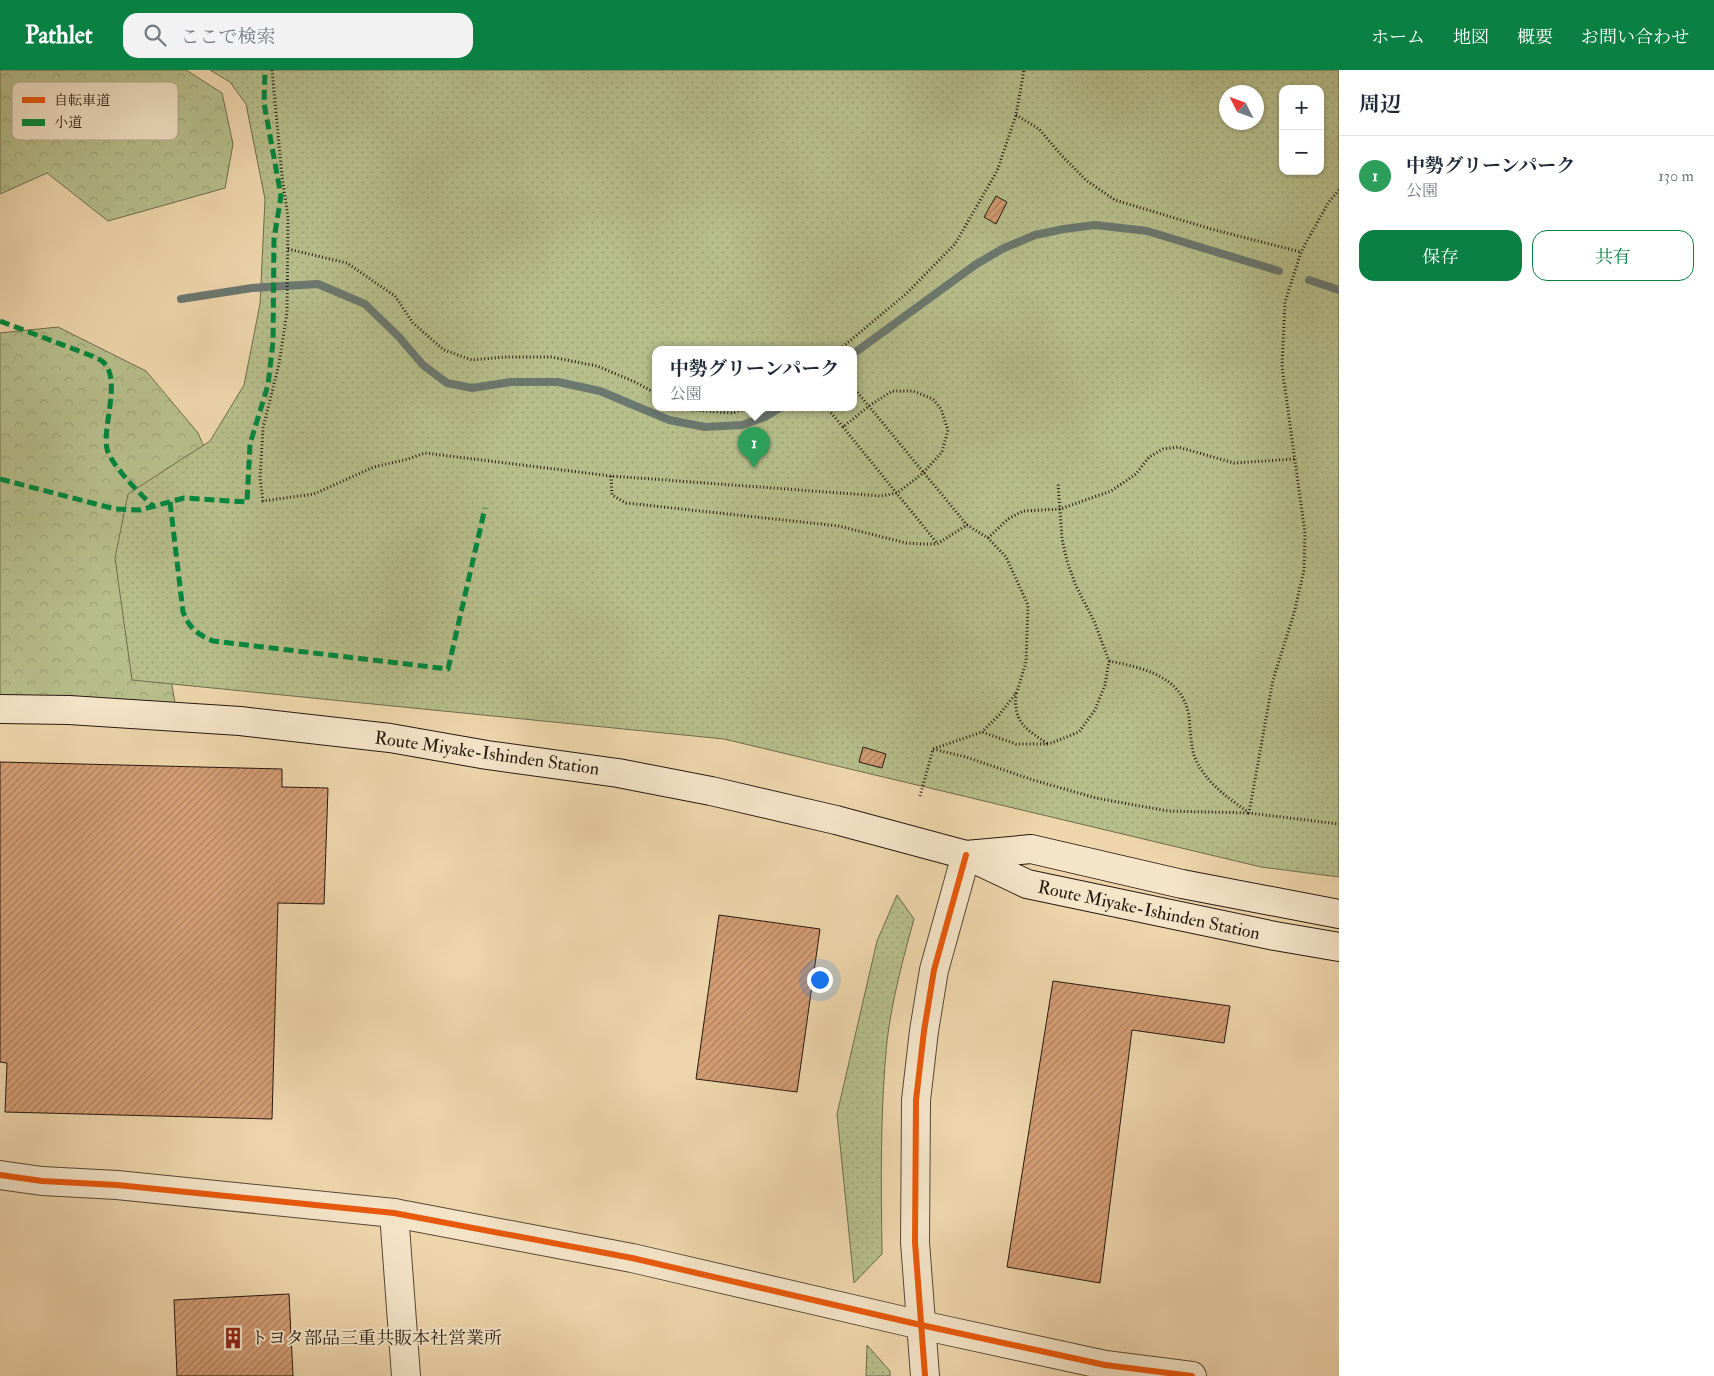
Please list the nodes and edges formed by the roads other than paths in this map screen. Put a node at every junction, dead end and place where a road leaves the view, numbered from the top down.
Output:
1 (0, 709) edge
2 (966, 855) junction
3 (1339, 914) edge
4 (1339, 946) edge
5 (0, 1175) edge
6 (394, 1213) junction
7 (921, 1326) junction
8 (406, 1376) edge
9 (924, 1376) edge
10 (1192, 1376) edge

1 - 2 street, Route Miyake-Ishinden Station
2 - 3 street, Route Miyake-Ishinden Station
2 - 4 street, Route Miyake-Ishinden Station
2 - 7 street
5 - 6 street
6 - 7 street
6 - 8 street
7 - 9 street
7 - 10 street

